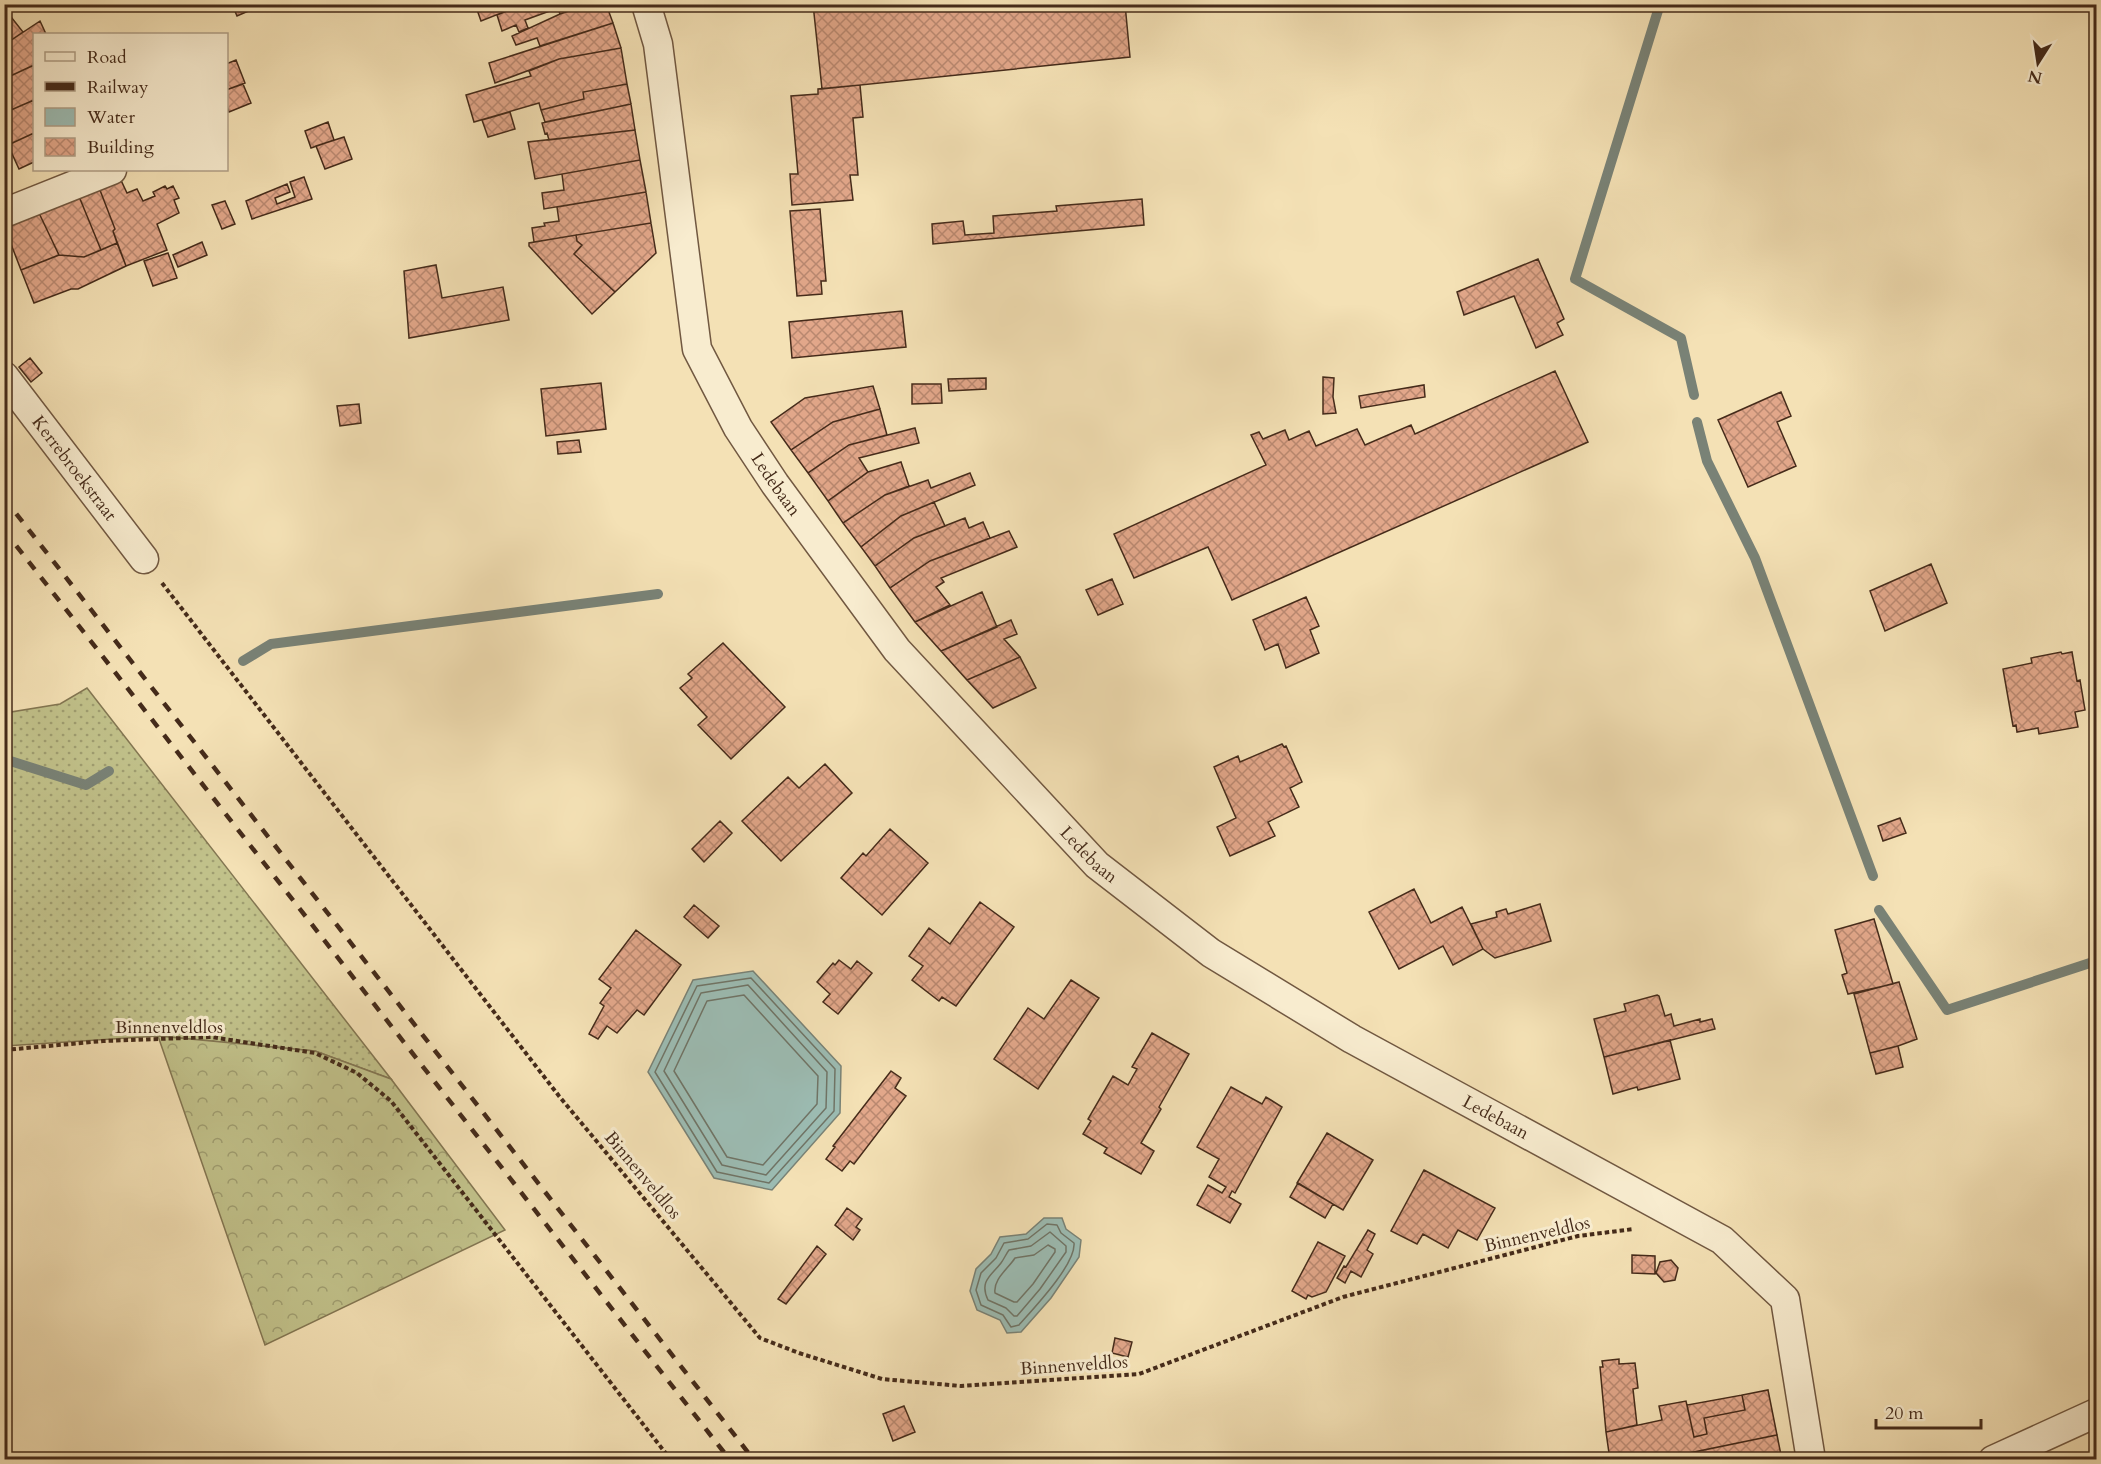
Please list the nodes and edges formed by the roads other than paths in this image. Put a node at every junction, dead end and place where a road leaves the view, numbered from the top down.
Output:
1 (646, 4) edge
2 (110, 171) edge
3 (4, 213) edge
4 (4, 376) edge
5 (144, 559) road end
6 (2097, 1413) edge
7 (1811, 1460) edge
8 (1994, 1460) edge

1 - 7 street, Ledebaan
2 - 3 street
4 - 5 street, Kerrebroekstraat
6 - 8 street

